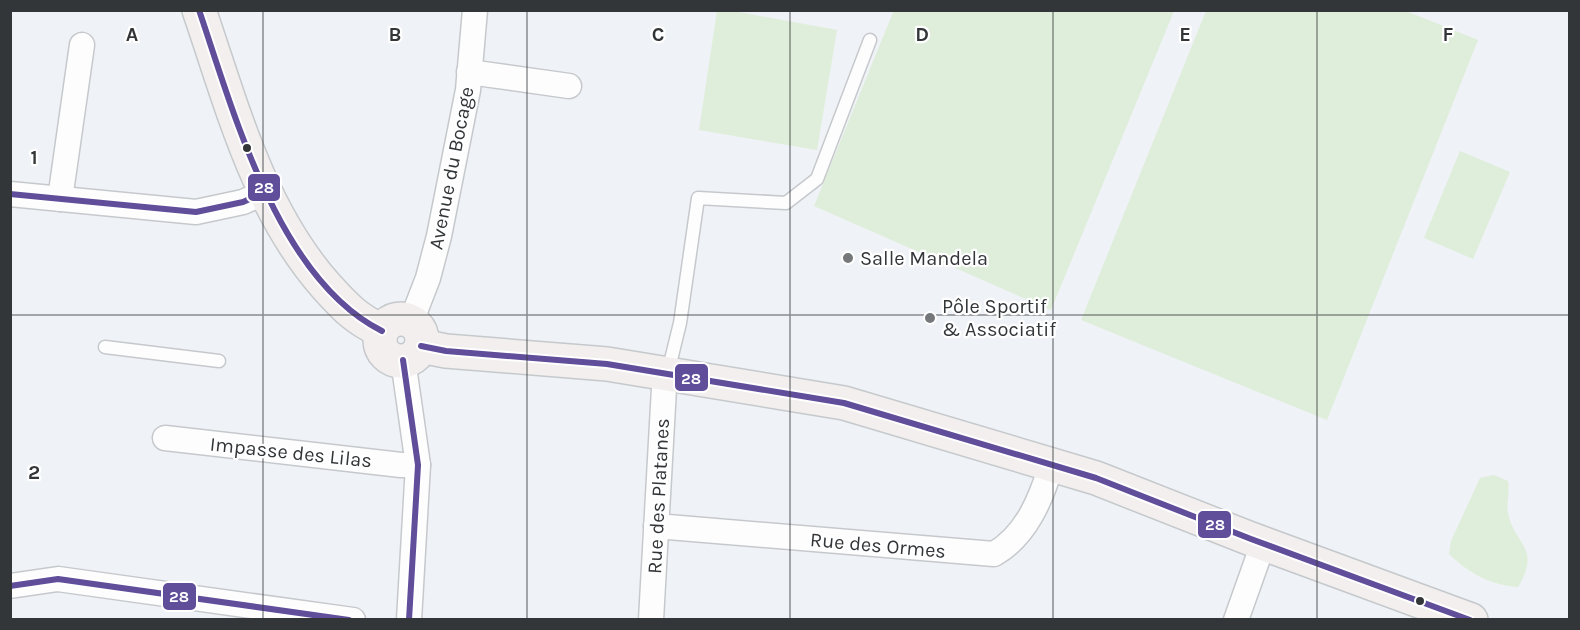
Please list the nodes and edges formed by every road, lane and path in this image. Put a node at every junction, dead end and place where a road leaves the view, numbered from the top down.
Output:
1 (199, 10) edge
2 (475, 10) edge
3 (870, 40) dead end
4 (82, 45) dead end
5 (469, 72) junction
6 (569, 86) dead end
7 (265, 192) junction
8 (10, 194) edge
9 (60, 199) junction
10 (404, 340) junction
11 (105, 347) dead end
12 (219, 361) dead end
13 (667, 373) junction
14 (165, 438) dead end
15 (418, 465) junction
16 (1051, 466) junction
17 (656, 526) junction
18 (1263, 544) junction
19 (10, 586) edge
20 (353, 620) edge
21 (409, 620) edge
22 (651, 620) edge
23 (1236, 620) edge
24 (1472, 620) edge

1 - 7 street
2 - 5 street, Avenue du Bocage
3 - 13 lane
4 - 9 street
5 - 6 street
5 - 10 street, Avenue du Bocage
7 - 9 street
7 - 10 street
8 - 9 street
10 - 13 street
10 - 15 street
11 - 12 lane
13 - 16 street
13 - 17 street, Rue des Platanes
14 - 15 street, Impasse des Lilas
15 - 21 street
16 - 17 street, Rue des Ormes
16 - 18 street
17 - 22 street, Rue des Platanes
18 - 23 street
18 - 24 street
19 - 20 street

